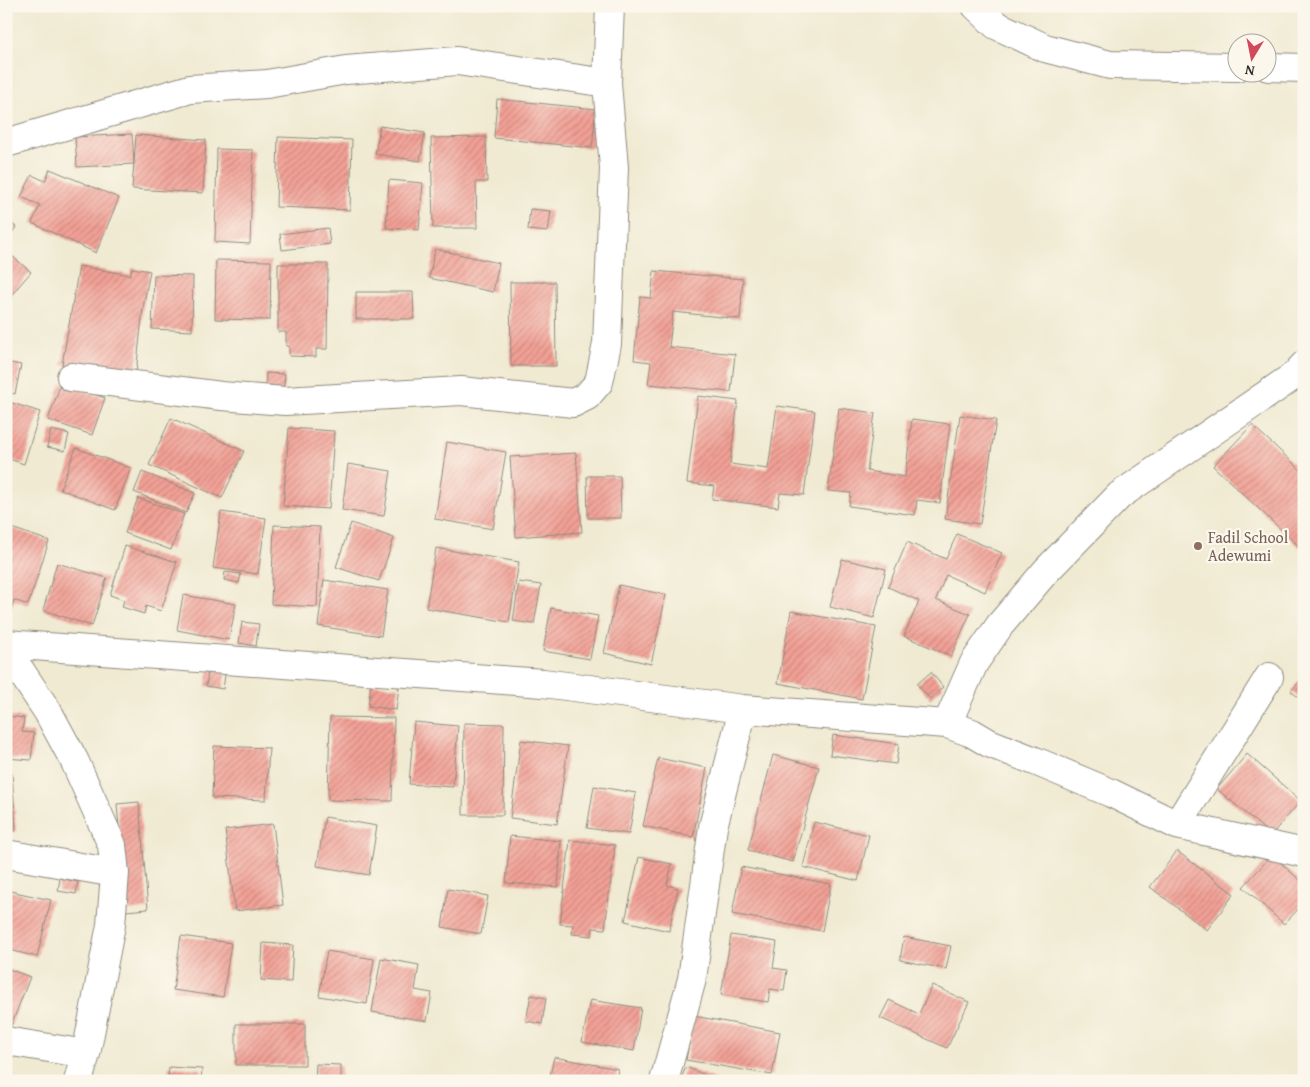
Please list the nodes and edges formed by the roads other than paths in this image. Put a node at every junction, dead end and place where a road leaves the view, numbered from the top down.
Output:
1 (610, 6) edge
2 (976, 6) edge
3 (1228, 67) edge
4 (1278, 67) edge
5 (1304, 68) edge
6 (607, 83) junction
7 (6, 143) edge
8 (1304, 365) edge
9 (71, 377) dead end
10 (6, 644) edge
11 (6, 649) edge
12 (1269, 677) dead end
13 (743, 709) junction
14 (947, 724) junction
15 (1176, 825) junction
16 (1304, 852) edge
17 (6, 854) edge
18 (115, 873) junction
19 (6, 1041) edge
20 (86, 1054) junction
21 (78, 1081) edge
22 (664, 1081) edge

1 - 6 street
2 - 3 street
4 - 5 street
6 - 7 street
6 - 9 street
8 - 14 street
10 - 13 street
11 - 18 street
12 - 15 street
13 - 14 street
13 - 22 street
14 - 15 street
15 - 16 street
17 - 18 street
18 - 20 street
19 - 20 street
20 - 21 street

